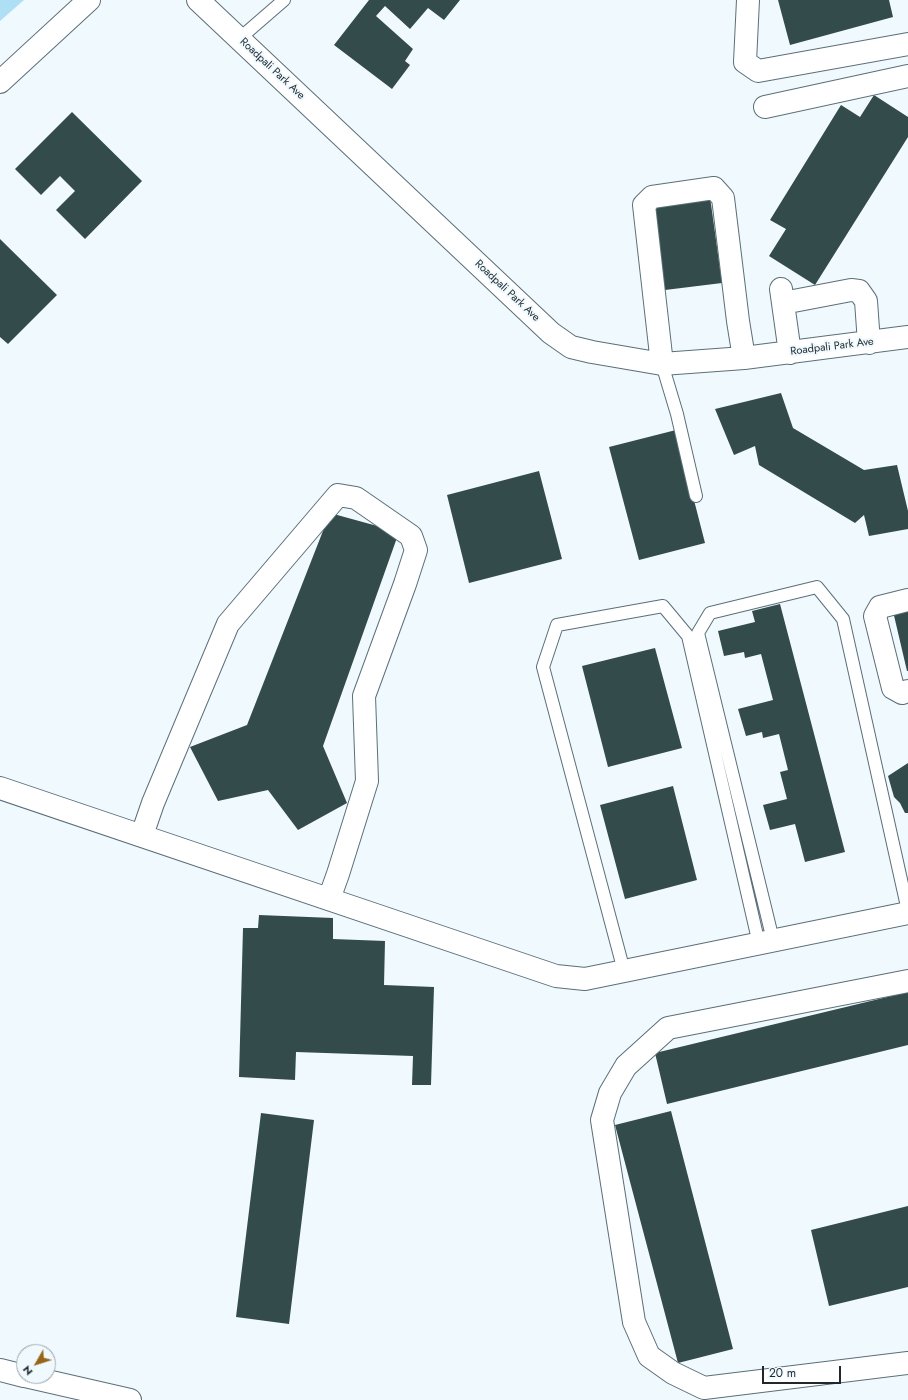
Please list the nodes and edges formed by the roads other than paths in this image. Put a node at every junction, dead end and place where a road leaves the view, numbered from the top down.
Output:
1 (89, 0) edge
2 (198, 0) edge
3 (284, 0) edge
4 (748, 0) edge
5 (239, 39) junction
6 (908, 44) edge
7 (908, 76) edge
8 (0, 82) edge
9 (765, 107) dead end
10 (908, 337) edge
11 (869, 343) junction
12 (790, 353) junction
13 (744, 358) junction
14 (662, 364) junction
15 (696, 496) dead end
16 (908, 600) edge
17 (908, 691) edge
18 (0, 788) edge
19 (142, 835) junction
20 (329, 898) junction
21 (908, 912) edge
22 (766, 942) junction
23 (624, 971) junction
24 (908, 980) edge
25 (908, 1363) edge
26 (0, 1370) edge
27 (16, 1374) edge
28 (56, 1383) edge
29 (130, 1400) edge

1 - 8 street
2 - 5 street, Roadpali Park Ave
3 - 5 lane
4 - 6 street
5 - 14 street, Roadpali Park Ave
7 - 9 street
10 - 11 street, Roadpali Park Ave
11 - 12 street, Roadpali Park Ave
11 - 12 street
12 - 13 street, Roadpali Park Ave
13 - 14 street, Roadpali Park Ave
13 - 14 street
14 - 15 lane
16 - 17 street
18 - 19 street
19 - 20 street
19 - 20 street
20 - 23 street
21 - 22 street
21 - 22 lane
22 - 23 street
22 - 23 lane
24 - 25 street
26 - 27 street
28 - 29 street

